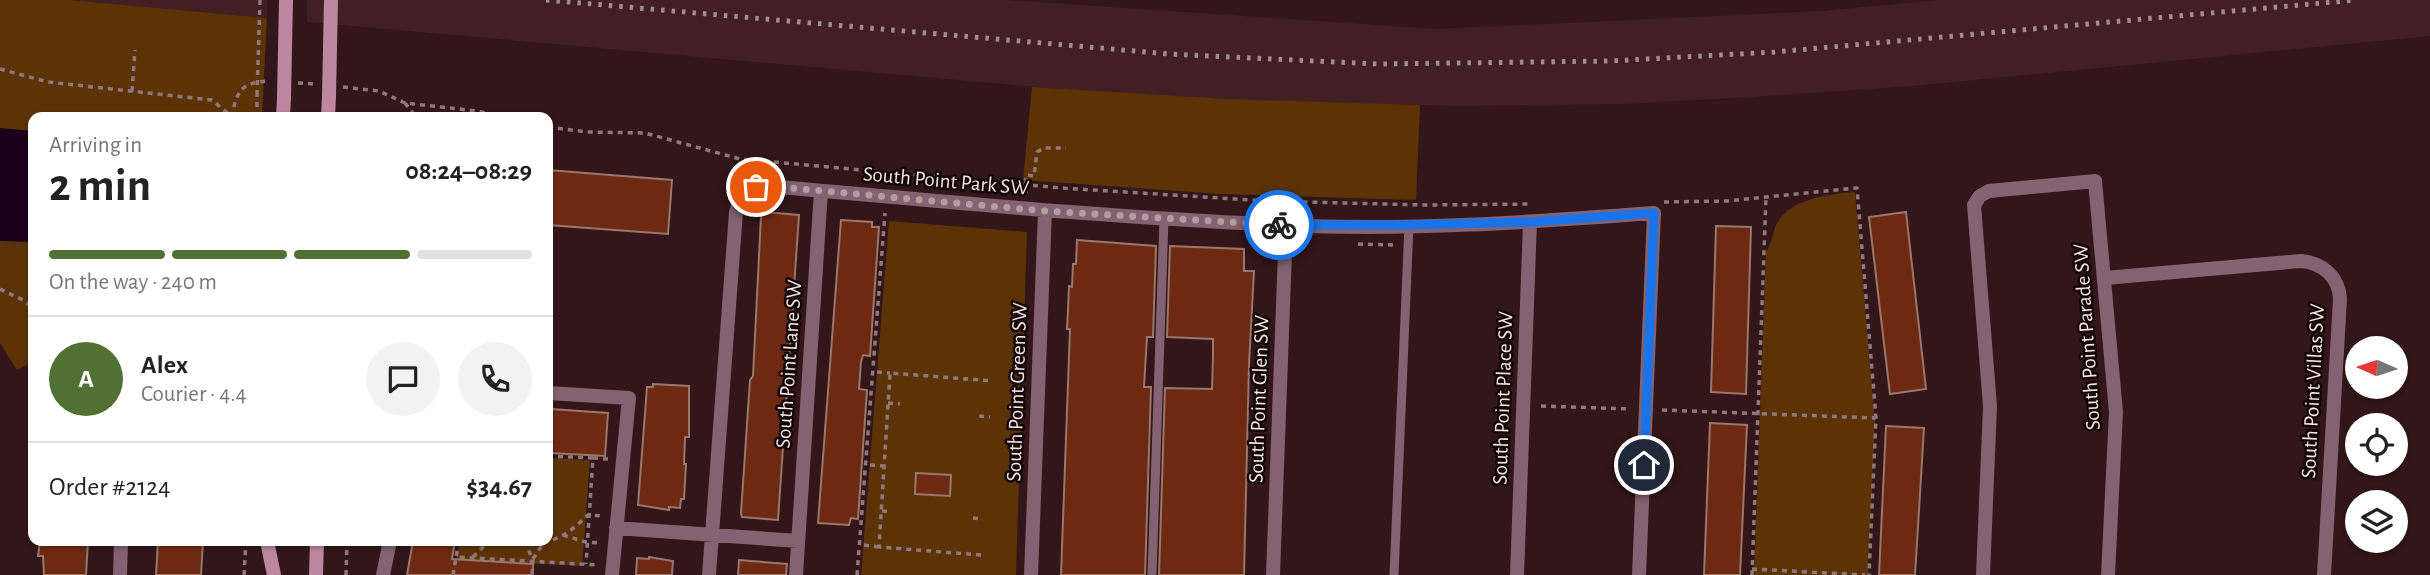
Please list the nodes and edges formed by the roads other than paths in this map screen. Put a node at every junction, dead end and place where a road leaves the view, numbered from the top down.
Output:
1 (286, 0) edge
2 (331, 0) edge
3 (283, 112) edge
4 (328, 112) edge
5 (821, 191) junction
6 (1045, 211) junction
7 (1164, 219) junction
8 (1530, 222) junction
9 (1286, 225) junction
10 (1409, 225) junction
11 (2105, 278) junction
12 (553, 393) edge
13 (617, 523) junction
14 (712, 535) junction
15 (798, 541) junction
16 (121, 546) edge
17 (267, 546) edge
18 (268, 546) edge
19 (317, 546) edge
20 (389, 546) edge
21 (120, 575) edge
22 (265, 575) edge
23 (274, 575) edge
24 (316, 575) edge
25 (383, 575) edge
26 (612, 575) edge
27 (709, 575) edge
28 (796, 575) edge
29 (1031, 575) edge
30 (1152, 575) edge
31 (1273, 575) edge
32 (1394, 575) edge
33 (1517, 575) edge
34 (1639, 575) edge
35 (1983, 575) edge
36 (2108, 575) edge
37 (2324, 575) edge

1 - 3 main road, bridge
2 - 4 main road, bridge
5 - 6 street, South Point Park SW
5 - 14 street, South Point Park SW
5 - 15 street, South Point Lane SW
6 - 7 street, South Point Park SW
6 - 29 street, South Point Green SW
7 - 9 street, South Point Park SW
7 - 30 lane
8 - 10 street, South Point Park SW
8 - 33 street, South Point Place SW
8 - 34 street, South Point Park SW
9 - 10 street, South Point Park SW
9 - 31 street, South Point Glen SW
10 - 32 lane
11 - 35 street, South Point Parade SW
11 - 36 street, South Point Parade SW
11 - 37 street, South Point Villas SW
12 - 13 street
13 - 14 street
13 - 26 street
14 - 15 street
14 - 27 street, South Point Park SW
15 - 28 street, South Point Lane SW
16 - 21 street
17 - 22 main road
18 - 23 main road
19 - 24 main road
20 - 25 street

